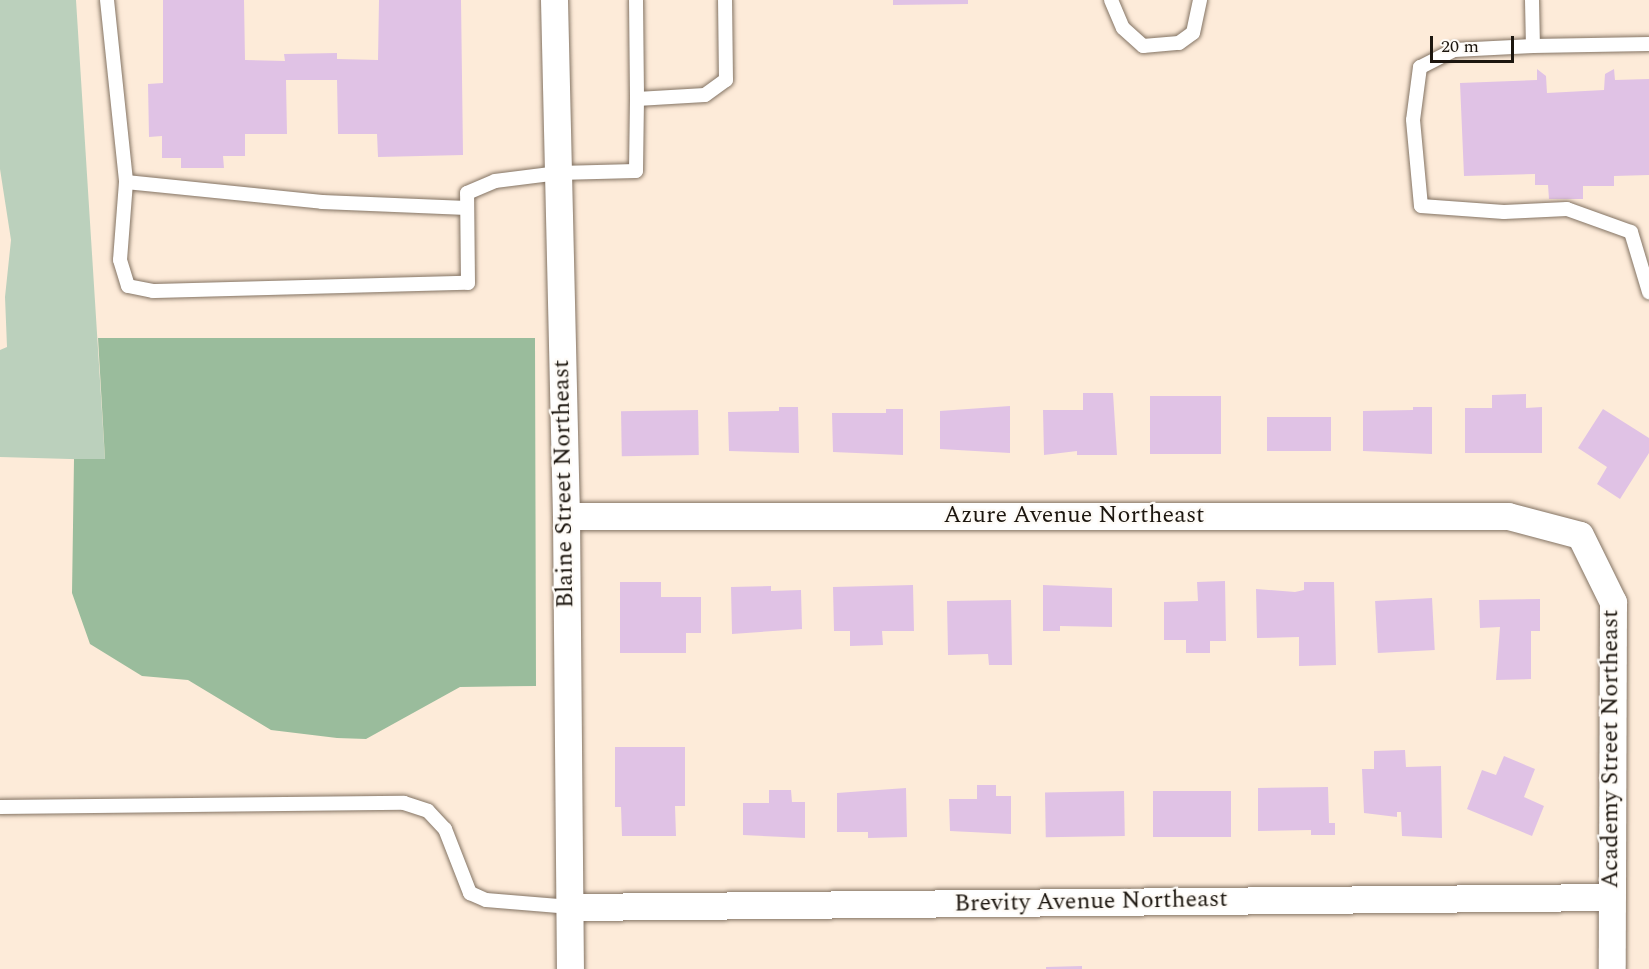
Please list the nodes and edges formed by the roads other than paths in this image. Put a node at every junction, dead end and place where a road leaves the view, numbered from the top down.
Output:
1 (107, 0) edge
2 (554, 0) edge
3 (636, 0) edge
4 (725, 0) edge
5 (1111, 0) edge
6 (1200, 0) edge
7 (1532, 0) edge
8 (1649, 44) edge
9 (1533, 46) junction
10 (637, 99) junction
11 (558, 173) junction
12 (126, 182) junction
13 (467, 208) junction
14 (1649, 292) edge
15 (566, 516) junction
16 (1580, 535) joint
17 (0, 807) edge
18 (1612, 897) junction
19 (571, 907) junction
20 (570, 969) edge
21 (1612, 969) edge

1 - 12 lane
2 - 11 street, Blaine Street Northeast
3 - 10 lane
4 - 10 lane
5 - 6 lane
7 - 9 lane
8 - 9 lane
9 - 14 lane
10 - 11 lane
11 - 13 lane
11 - 15 street, Blaine Street Northeast
12 - 13 lane
12 - 13 lane
15 - 16 street, Azure Avenue Northeast
15 - 19 street, Blaine Street Northeast
16 - 18 street, Academy Street Northeast
17 - 19 lane
18 - 19 street, Brevity Avenue Northeast
18 - 21 street, Academy Street Northeast
19 - 20 street, Blaine Street Northeast

